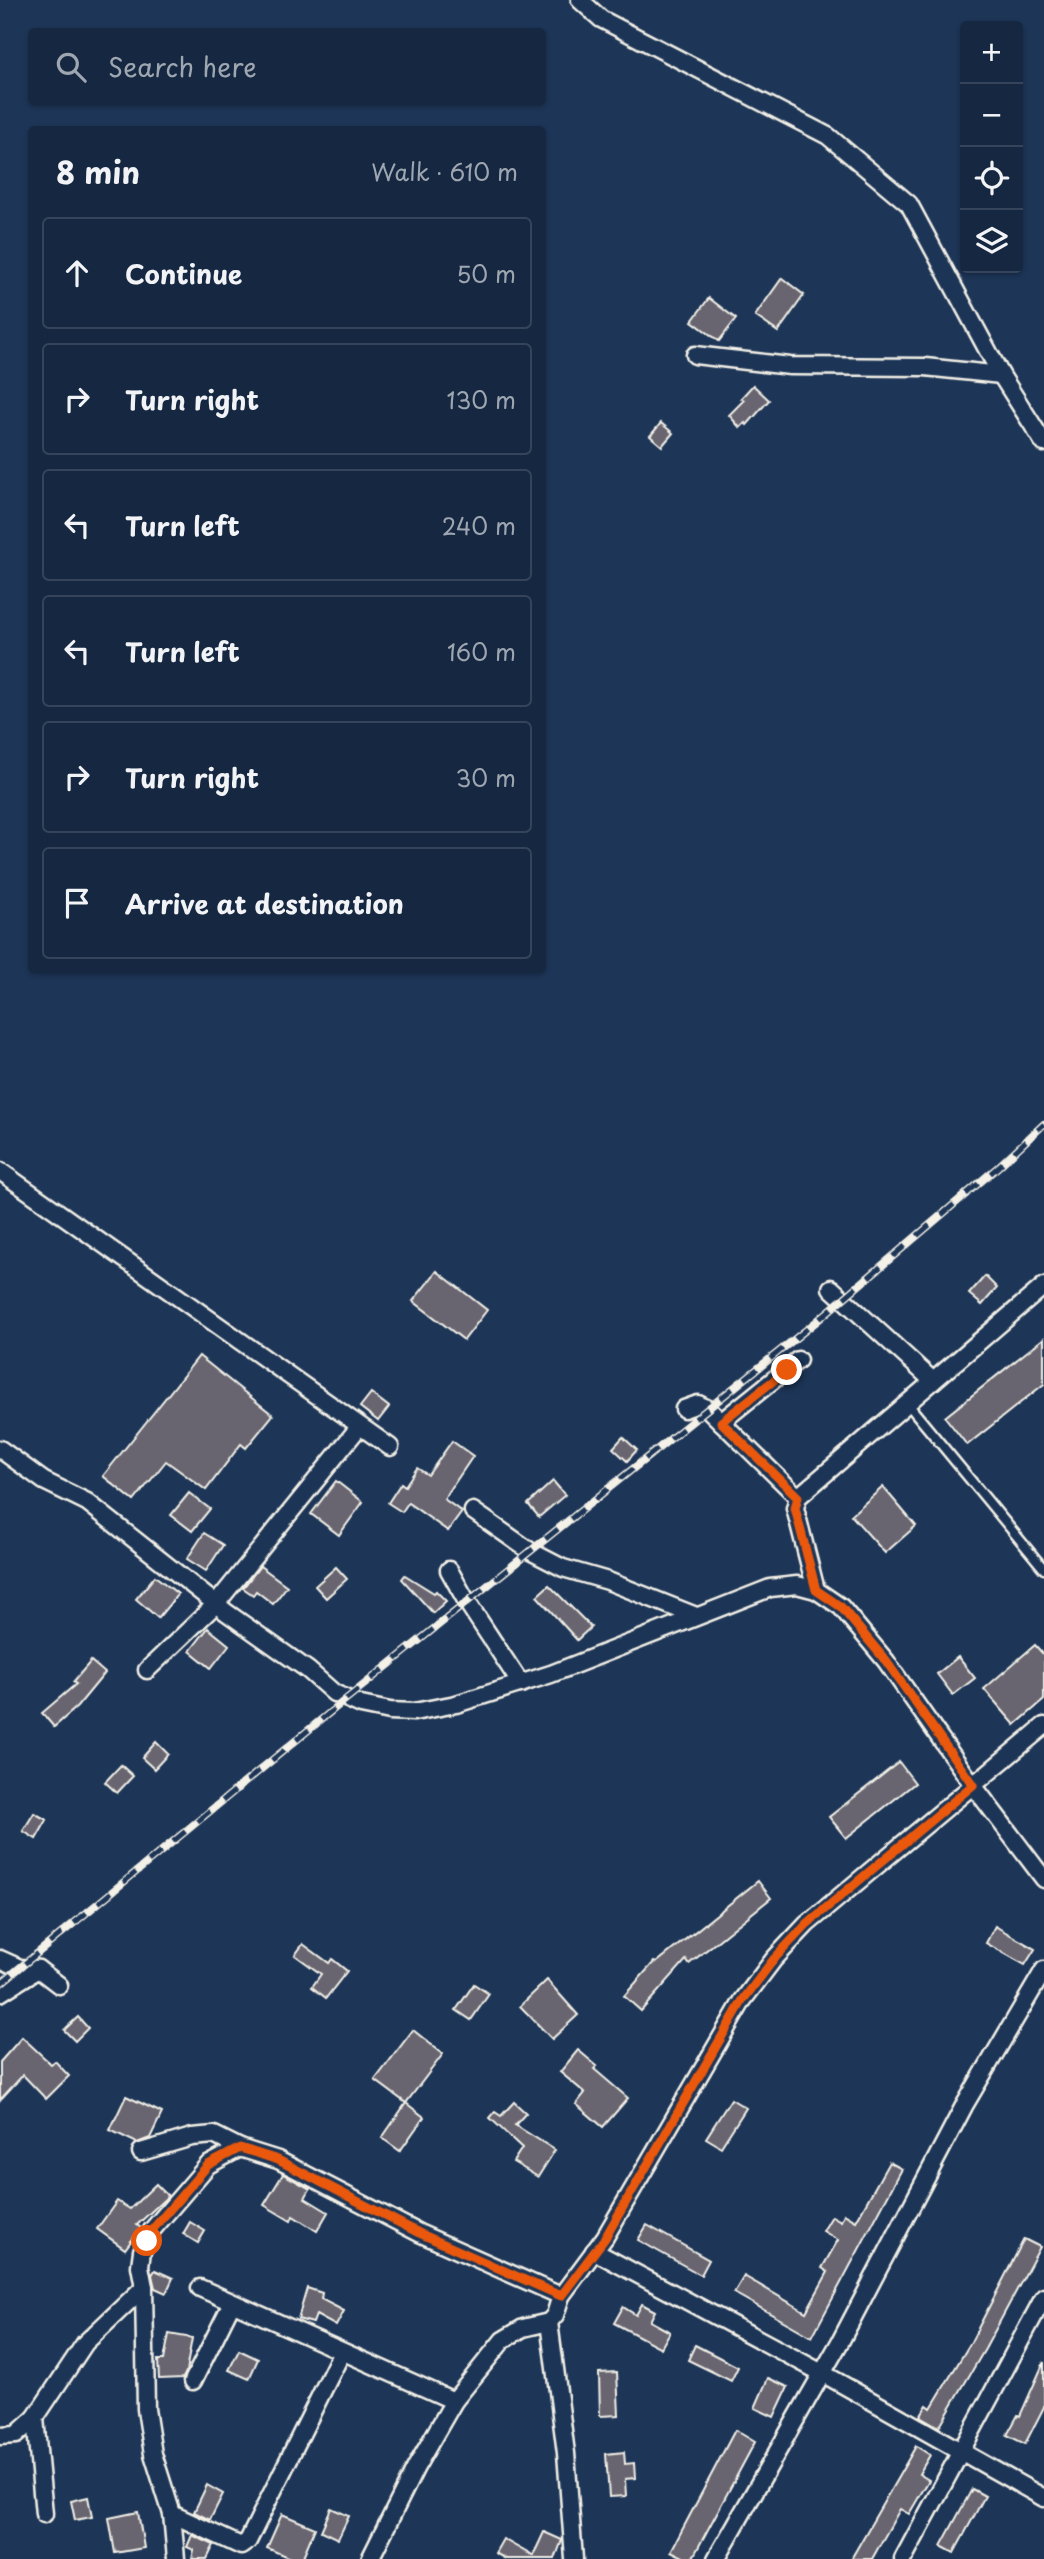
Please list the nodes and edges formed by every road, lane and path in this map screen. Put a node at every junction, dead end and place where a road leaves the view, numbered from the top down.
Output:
1 (580, 0) edge
2 (695, 355) dead end
3 (1001, 375) junction
4 (1044, 443) edge
5 (0, 1171) edge
6 (1043, 1287) edge
7 (831, 1288) dead end
8 (798, 1360) dead end
9 (933, 1381) junction
10 (908, 1403) junction
11 (684, 1409) dead end
12 (721, 1422) junction
13 (359, 1427) junction
14 (390, 1447) dead end
15 (0, 1448) edge
16 (798, 1497) junction
17 (473, 1511) dead end
18 (1044, 1569) edge
19 (449, 1570) dead end
20 (816, 1590) junction
21 (216, 1604) junction
22 (696, 1616) junction
23 (147, 1670) dead end
24 (520, 1684) junction
25 (1044, 1726) edge
26 (973, 1785) junction
27 (1044, 1879) edge
28 (0, 1959) edge
29 (38, 1969) junction
30 (1044, 1970) edge
31 (60, 1985) dead end
32 (0, 1993) edge
33 (240, 2148) junction
34 (141, 2152) dead end
35 (594, 2251) junction
36 (144, 2287) junction
37 (200, 2288) dead end
38 (561, 2296) junction
39 (1044, 2297) edge
40 (232, 2303) junction
41 (549, 2322) junction
42 (342, 2352) junction
43 (822, 2373) junction
44 (193, 2381) dead end
45 (454, 2401) junction
46 (35, 2418) junction
47 (0, 2436) edge
48 (963, 2451) junction
49 (1044, 2498) edge
50 (44, 2514) dead end
51 (172, 2514) junction
52 (176, 2559) edge
53 (370, 2559) edge
54 (574, 2559) edge
55 (716, 2559) edge
56 (903, 2559) edge

1 - 3 street
2 - 3 street
3 - 4 street
5 - 13 street
6 - 9 street
7 - 9 street
8 - 12 street
9 - 10 street
10 - 16 street
10 - 18 lane
11 - 12 street
12 - 16 street
13 - 14 street
13 - 21 street
15 - 21 street
16 - 20 street
17 - 22 street
19 - 24 street
20 - 22 street
20 - 26 street
21 - 23 street
21 - 24 street
22 - 24 street
25 - 26 street
26 - 27 street
26 - 35 street
28 - 29 street
29 - 31 street
29 - 32 street
30 - 43 street
33 - 34 street
33 - 36 street
33 - 38 street
35 - 38 street
35 - 43 street
36 - 46 street
36 - 51 street
37 - 40 street
38 - 41 street
39 - 48 street
40 - 42 street
40 - 44 street
41 - 45 street
41 - 54 street
42 - 45 street
42 - 51 street
43 - 48 street
43 - 55 street
45 - 53 street
46 - 47 street
46 - 50 street
48 - 49 street
48 - 56 street
51 - 52 street

